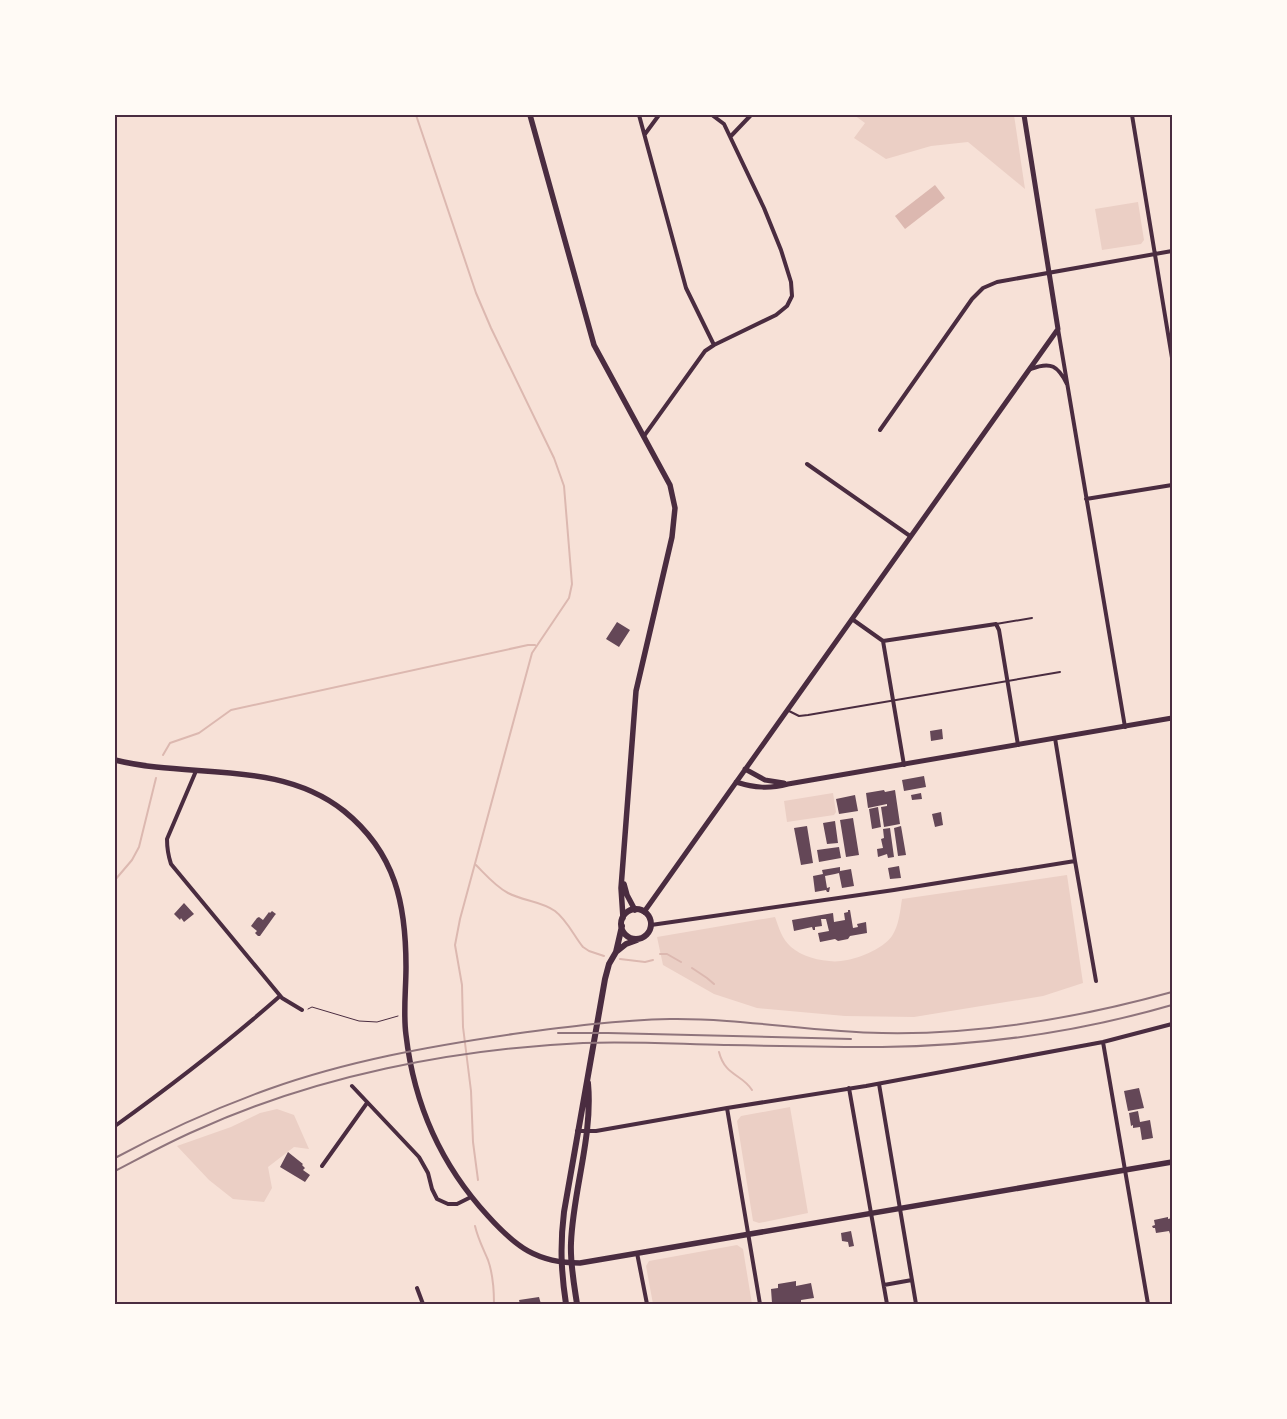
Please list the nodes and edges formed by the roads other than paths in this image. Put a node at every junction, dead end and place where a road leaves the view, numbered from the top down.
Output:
1 (530, 115) edge
2 (639, 115) edge
3 (659, 115) edge
4 (712, 115) edge
5 (751, 115) edge
6 (1024, 115) edge
7 (1132, 115) edge
8 (645, 134) junction
9 (731, 136) junction
10 (1172, 251) edge
11 (1155, 254) junction
12 (1050, 272) junction
13 (1058, 329) junction
14 (714, 345) junction
15 (1172, 358) edge
16 (1032, 369) junction
17 (1069, 388) junction
18 (880, 430) dead end
19 (644, 436) junction
20 (808, 464) dead end
21 (1172, 485) edge
22 (1086, 499) junction
23 (910, 536) junction
24 (1032, 618) dead end
25 (852, 619) junction
26 (996, 624) junction
27 (883, 642) junction
28 (1060, 672) dead end
29 (1007, 681) junction
30 (893, 700) junction
31 (787, 710) junction
32 (1172, 718) edge
33 (1125, 727) junction
34 (1055, 738) junction
35 (1018, 745) junction
36 (115, 760) edge
37 (904, 764) junction
38 (745, 769) junction
39 (196, 771) junction
40 (736, 782) junction
41 (788, 784) junction
42 (1075, 861) junction
43 (622, 877) junction
44 (635, 910) junction
45 (644, 912) junction
46 (623, 918) junction
47 (622, 926) junction
48 (651, 926) junction
49 (638, 939) junction
50 (616, 952) junction
51 (1096, 981) dead end
52 (280, 996) junction
53 (302, 1010) road end
54 (1172, 1024) edge
55 (1103, 1042) junction
56 (588, 1079) junction
57 (879, 1084) junction
58 (352, 1086) dead end
59 (849, 1088) junction
60 (367, 1103) junction
61 (727, 1108) junction
62 (115, 1126) edge
63 (577, 1131) junction
64 (586, 1132) junction
65 (1172, 1162) edge
66 (322, 1166) dead end
67 (1125, 1170) junction
68 (471, 1198) junction
69 (900, 1208) junction
70 (871, 1213) junction
71 (748, 1234) junction
72 (637, 1253) junction
73 (560, 1263) junction
74 (571, 1263) junction
75 (912, 1280) junction
76 (884, 1285) junction
77 (418, 1288) dead end
78 (423, 1304) edge
79 (566, 1304) edge
80 (577, 1304) edge
81 (647, 1304) edge
82 (760, 1304) edge
83 (887, 1304) edge
84 (916, 1304) edge
85 (1148, 1304) edge

1 - 19 main road
2 - 8 street
3 - 8 street
4 - 9 street
5 - 9 street
6 - 12 street
7 - 11 street
8 - 14 street
9 - 14 street
10 - 11 street
11 - 12 street
11 - 15 street
12 - 13 street
12 - 18 street
13 - 16 street
13 - 17 street
14 - 19 street
16 - 17 street
16 - 23 street
17 - 22 street
19 - 43 main road
20 - 23 street
21 - 22 street
22 - 33 street
23 - 25 street
24 - 26 lane
25 - 27 street
25 - 31 street
26 - 27 street
26 - 29 street
27 - 30 street
28 - 29 lane
29 - 30 lane
29 - 35 street
30 - 31 lane
30 - 37 street
31 - 38 street
32 - 33 street
33 - 34 street
34 - 35 street
34 - 42 street
35 - 37 street
36 - 39 main road
37 - 41 street
38 - 40 street
38 - 41 street
39 - 52 street
39 - 68 main road
40 - 41 street
40 - 45 street
42 - 48 street
42 - 51 street
43 - 44 main road
43 - 46 main road
44 - 45 main road
44 - 46 main road
45 - 48 main road
46 - 47 main road
47 - 49 main road
47 - 50 main road
48 - 49 main road
49 - 50 main road
50 - 56 main road
52 - 53 street
52 - 62 street
54 - 55 street
55 - 57 street
55 - 67 street
56 - 63 main road
56 - 64 main road
57 - 59 street
57 - 69 street
58 - 60 street
59 - 61 street
59 - 70 street
60 - 66 street
60 - 68 street
61 - 64 street
61 - 71 street
63 - 64 street
63 - 73 main road
64 - 74 main road
65 - 67 main road
67 - 69 main road
67 - 85 street
68 - 73 main road
69 - 70 main road
69 - 75 street
70 - 71 main road
70 - 76 street
71 - 72 main road
71 - 82 street
72 - 74 main road
72 - 81 street
73 - 74 main road
73 - 79 main road
74 - 80 main road
75 - 76 street
75 - 84 street
76 - 83 street
77 - 78 street

